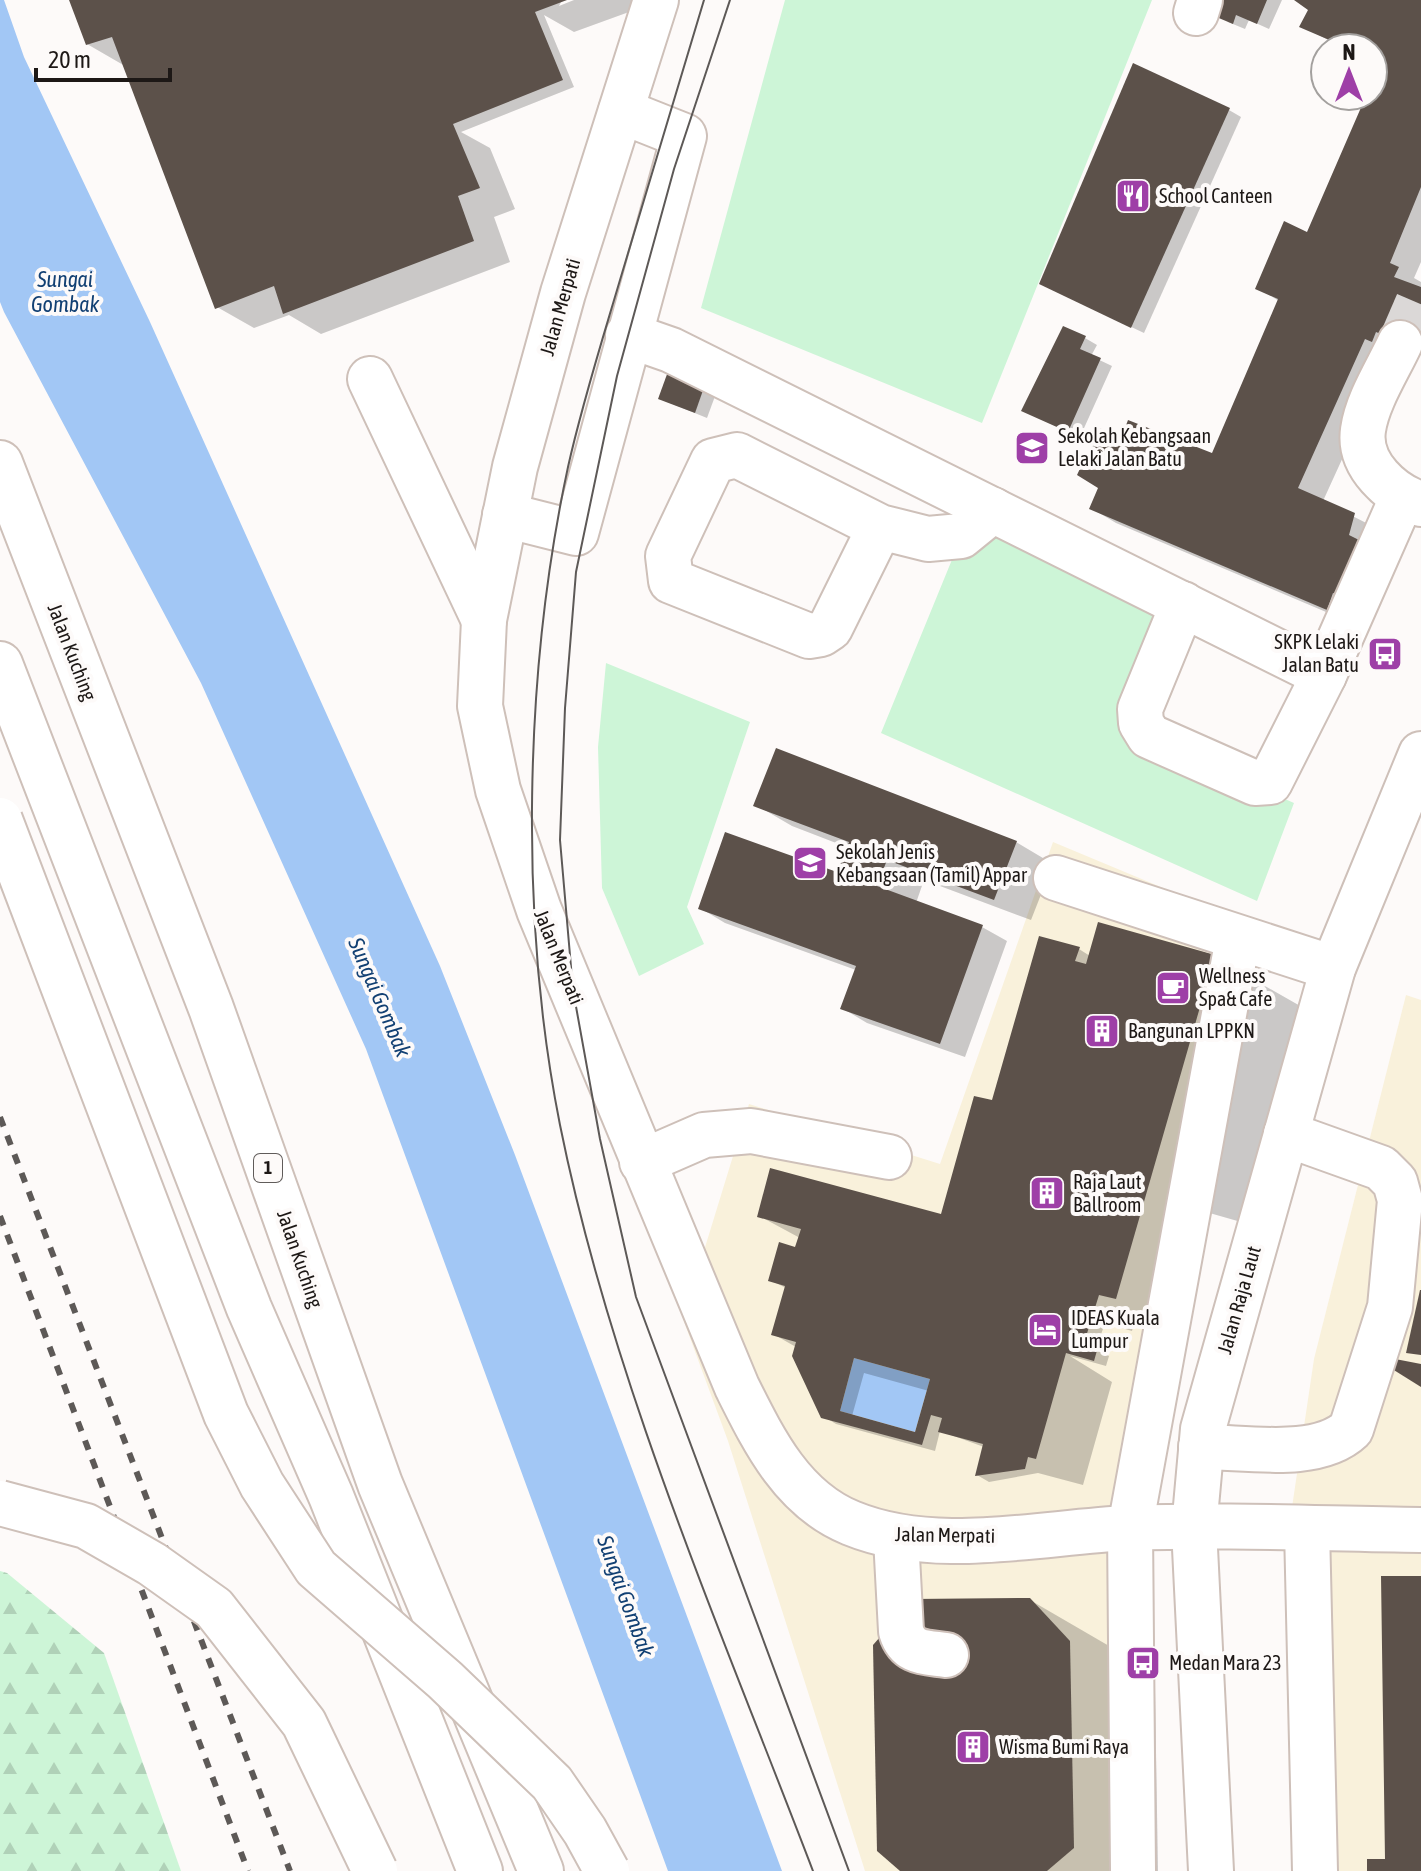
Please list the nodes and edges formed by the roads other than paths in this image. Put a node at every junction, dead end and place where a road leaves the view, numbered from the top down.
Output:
1 (656, 0) edge
2 (621, 111) junction
3 (628, 335) junction
4 (1400, 343) tunnel mouth
5 (370, 379) dead end
6 (0, 463) edge
7 (1412, 501) edge
8 (993, 510) junction
9 (505, 515) junction
10 (880, 527) junction
11 (1183, 604) junction
12 (484, 620) junction
13 (0, 664) edge
14 (1324, 675) junction
15 (1421, 754) edge
16 (0, 820) edge
17 (1056, 878) dead end
18 (1238, 938) junction
19 (1333, 968) junction
20 (1286, 1134) junction
21 (889, 1157) dead end
22 (642, 1162) junction
23 (1201, 1447) junction
24 (0, 1503) edge
25 (1130, 1528) junction
26 (1194, 1528) junction
27 (1307, 1529) junction
28 (1421, 1530) edge
29 (896, 1538) junction
30 (946, 1655) dead end
31 (375, 1871) edge
32 (480, 1871) edge
33 (541, 1871) edge
34 (607, 1871) edge
35 (1133, 1871) edge
36 (1211, 1871) edge
37 (1315, 1871) edge

1 - 2 main road, Jalan Merpati
2 - 3 main road
2 - 9 main road, Jalan Merpati
3 - 8 main road
3 - 9 main road
4 - 7 main road
5 - 12 main road
6 - 33 main road, Jalan Kuching / 1
7 - 14 main road
8 - 10 main road
8 - 11 main road
9 - 12 main road, Jalan Merpati
10 - 10 main road
11 - 14 main road
11 - 14 main road
12 - 22 main road, Jalan Merpati
13 - 32 main road
15 - 19 main road, Jalan Raja Laut
16 - 34 main road, bridge
17 - 18 main road
18 - 19 main road
18 - 25 main road
19 - 20 main road, Jalan Raja Laut
20 - 23 main road, Jalan Raja Laut
20 - 23 main road
21 - 22 main road
22 - 29 main road, Jalan Merpati
23 - 26 main road, Jalan Raja Laut
24 - 31 main road, bridge
25 - 26 main road, Jalan Merpati
25 - 29 main road, Jalan Merpati
25 - 35 main road
26 - 27 main road, Jalan Merpati
26 - 36 main road, Jalan Raja Laut
27 - 28 main road, Jalan Merpati
27 - 37 main road
29 - 30 main road

